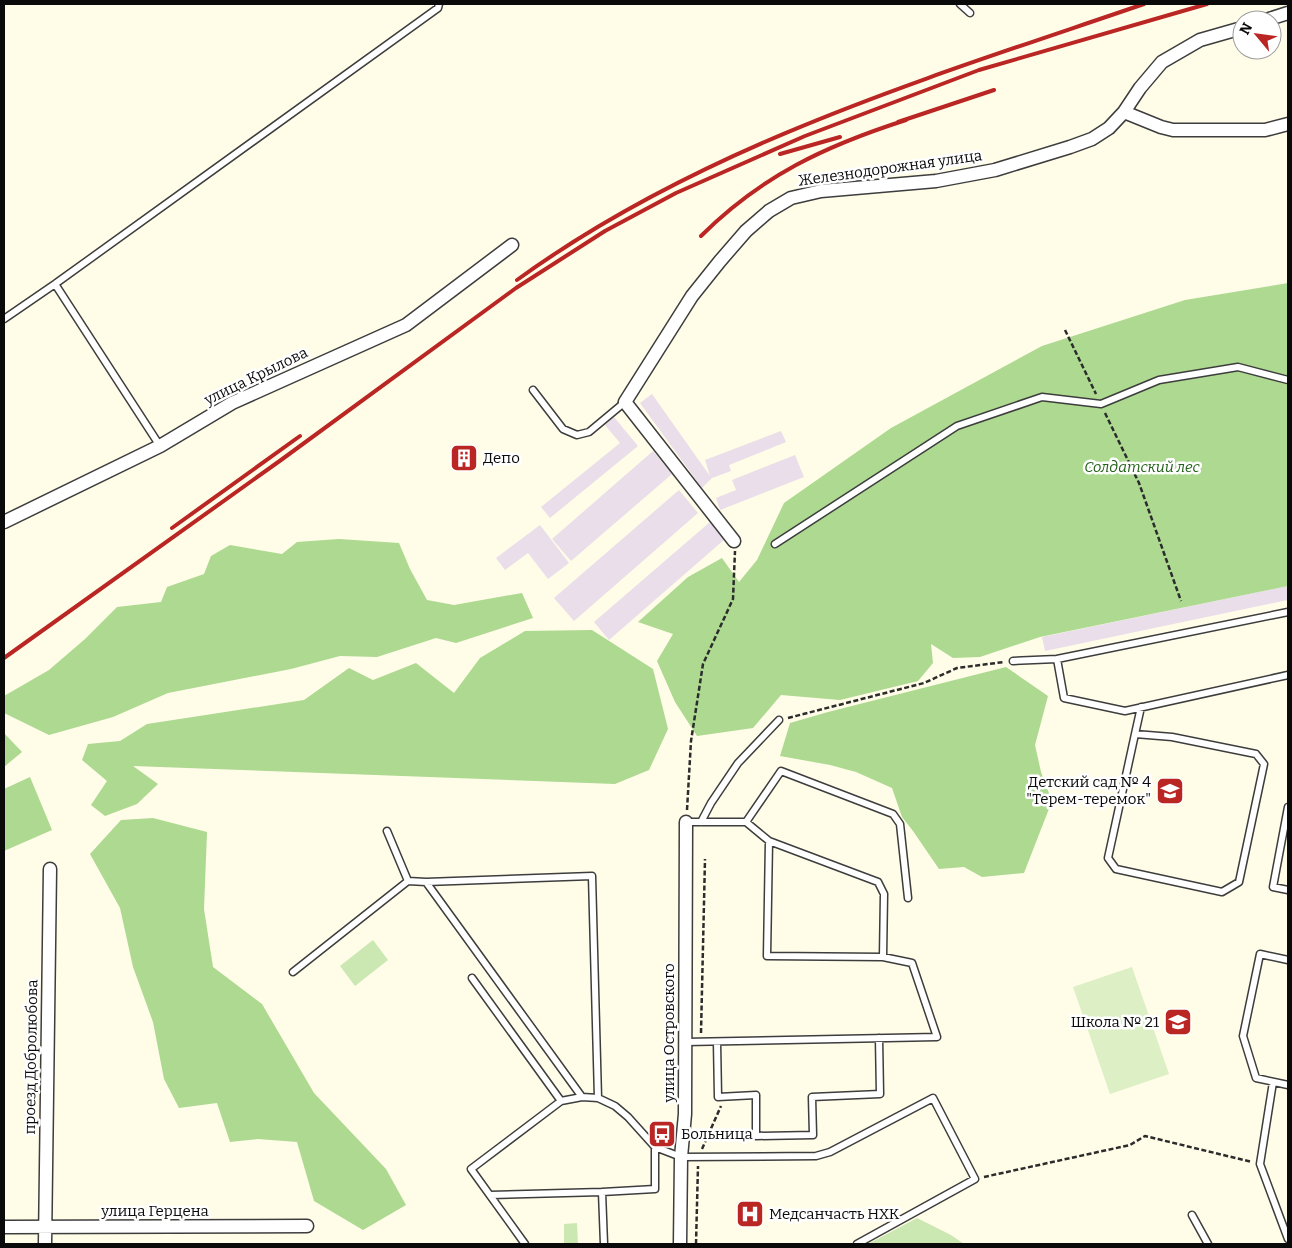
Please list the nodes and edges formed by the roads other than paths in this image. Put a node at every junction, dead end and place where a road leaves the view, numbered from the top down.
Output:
1 (439, 4) edge
2 (960, 4) edge
3 (970, 13) dead end
4 (1232, 31) edge
5 (1124, 112) junction
6 (1288, 124) edge
7 (512, 245) dead end
8 (55, 284) junction
9 (4, 318) edge
10 (1288, 380) edge
11 (533, 390) dead end
12 (625, 402) junction
13 (160, 446) junction
14 (4, 522) edge
15 (734, 541) road end
16 (775, 544) dead end
17 (1288, 612) edge
18 (1057, 659) junction
19 (1013, 661) road end
20 (1288, 675) edge
21 (1141, 707) junction
22 (779, 720) road end
23 (1135, 734) junction
24 (1288, 807) edge
25 (686, 822) joint
26 (701, 822) junction
27 (746, 822) junction
28 (387, 831) dead end
29 (769, 840) junction
30 (50, 869) dead end
31 (408, 881) junction
32 (426, 882) junction
33 (1288, 890) edge
34 (908, 898) dead end
35 (883, 957) junction
36 (1288, 960) edge
37 (293, 972) dead end
38 (472, 978) dead end
39 (879, 1038) junction
40 (685, 1042) junction
41 (717, 1042) junction
42 (1273, 1082) junction
43 (1288, 1085) edge
44 (582, 1097) junction
45 (598, 1098) junction
46 (560, 1101) junction
47 (655, 1148) junction
48 (681, 1157) junction
49 (602, 1192) junction
50 (490, 1195) junction
51 (1192, 1215) dead end
52 (307, 1226) dead end
53 (4, 1228) edge
54 (44, 1228) junction
55 (1288, 1239) edge
56 (45, 1244) edge
57 (525, 1244) edge
58 (604, 1244) edge
59 (680, 1244) edge
60 (857, 1244) edge
61 (1208, 1244) edge

1 - 8 lane
2 - 3 lane
4 - 5 street, Железнодорожная улица
5 - 6 street
5 - 12 street, Железнодорожная улица
7 - 13 street, улица Крылова
8 - 9 lane
8 - 13 lane
10 - 16 lane
11 - 12 lane
12 - 15 street
13 - 14 street, улица Крылова
17 - 18 lane
18 - 19 lane
18 - 21 lane
20 - 21 lane
21 - 23 lane
22 - 26 lane
23 - 23 lane
24 - 33 lane
25 - 26 lane
25 - 40 street, улица Островского
26 - 27 lane
27 - 29 lane
27 - 34 lane
28 - 31 lane
29 - 35 lane
29 - 35 lane
30 - 54 street, проезд Добролюбова
31 - 32 lane
31 - 37 lane
32 - 44 lane
32 - 45 lane
35 - 39 lane
36 - 42 lane
38 - 46 lane
39 - 41 lane
39 - 41 lane
40 - 41 lane
40 - 48 street, улица Островского
42 - 43 lane
42 - 55 lane
44 - 45 lane
44 - 46 lane
45 - 47 lane
46 - 50 lane
47 - 48 lane
47 - 49 lane
48 - 59 street, улица Островского
48 - 60 lane
49 - 50 lane
49 - 58 lane
50 - 57 lane
51 - 61 lane
52 - 54 street, улица Герцена
53 - 54 street, улица Герцена
54 - 56 street, проезд Добролюбова

